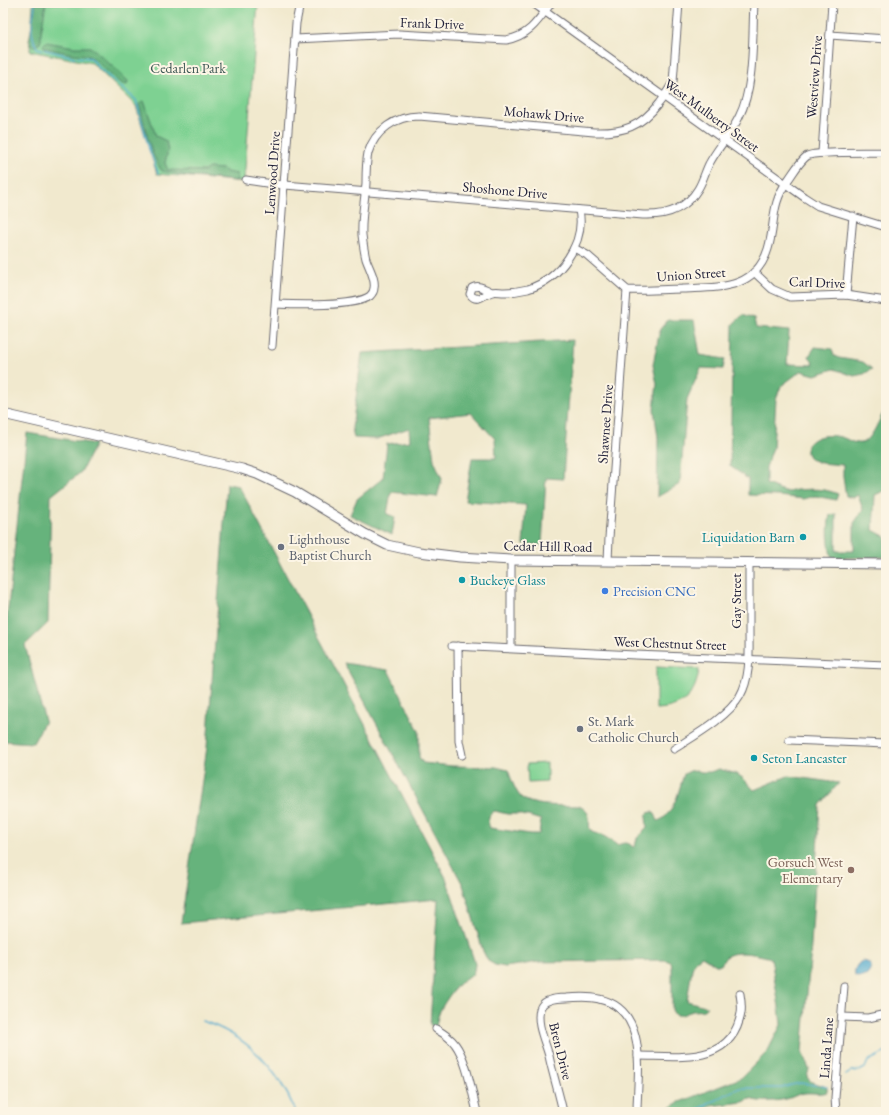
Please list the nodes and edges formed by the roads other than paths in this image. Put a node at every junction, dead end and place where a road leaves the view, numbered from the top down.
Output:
1 (300, 3) edge
2 (533, 3) edge
3 (551, 3) edge
4 (679, 3) edge
5 (754, 3) edge
6 (832, 3) edge
7 (545, 12) junction
8 (830, 35) junction
9 (296, 39) junction
10 (886, 39) edge
11 (664, 97) junction
12 (724, 140) junction
13 (886, 152) edge
14 (822, 153) junction
15 (246, 180) dead end
16 (785, 184) junction
17 (284, 185) junction
18 (364, 192) junction
19 (579, 210) junction
20 (853, 216) junction
21 (886, 227) edge
22 (574, 248) junction
23 (754, 272) junction
24 (627, 290) junction
25 (492, 292) dead end
26 (846, 295) junction
27 (886, 301) edge
28 (276, 304) junction
29 (272, 346) dead end
30 (3, 414) edge
31 (512, 560) junction
32 (608, 561) junction
33 (749, 563) junction
34 (886, 564) edge
35 (511, 648) junction
36 (749, 659) junction
37 (886, 665) edge
38 (789, 740) dead end
39 (886, 744) edge
40 (674, 749) dead end
41 (462, 756) dead end
42 (844, 986) dead end
43 (740, 994) dead end
44 (886, 1014) edge
45 (842, 1017) junction
46 (436, 1029) dead end
47 (638, 1056) junction
48 (477, 1112) edge
49 (564, 1112) edge
50 (637, 1112) edge
51 (836, 1112) edge

1 - 9 street, Lenwood Drive
2 - 7 street, West Mulberry Street
3 - 7 street, Frank Drive
4 - 11 street, Mohawk Drive
5 - 12 street, Shoshone Drive
6 - 8 street, Westview Drive
7 - 9 street, Frank Drive
7 - 11 street, West Mulberry Street
8 - 10 street
8 - 14 street, Westview Drive
9 - 17 street, Lenwood Drive
11 - 12 street, West Mulberry Street
11 - 18 street, Mohawk Drive
12 - 16 street, West Mulberry Street
12 - 19 street, Shoshone Drive
13 - 14 street, Union Street
14 - 16 street, Union Street
15 - 17 street, Shoshone Drive
16 - 20 street, West Mulberry Street
16 - 23 street, Union Street
17 - 18 street, Shoshone Drive
17 - 28 street, Lenwood Drive
18 - 19 street, Shoshone Drive
18 - 28 street, Mohawk Drive
19 - 22 street
20 - 21 street, West Mulberry Street
20 - 26 street
22 - 24 street
22 - 25 street
23 - 24 street, Union Street
23 - 26 street, Carl Drive
24 - 32 street, Shawnee Drive
26 - 27 street, Carl Drive
28 - 29 street, Lenwood Drive
30 - 31 main road, Cedar Hill Road
31 - 32 main road, Cedar Hill Road
31 - 35 street
32 - 33 main road, Cedar Hill Road
33 - 34 main road, Cedar Hill Road
33 - 36 street, Gay Street
35 - 36 street, West Chestnut Street
35 - 41 street, West Chestnut Street
36 - 37 street, West Chestnut Street
36 - 40 street, Gay Street
38 - 39 street
42 - 45 street, Linda Lane
43 - 47 street
44 - 45 street
45 - 51 street, Linda Lane
46 - 48 street
47 - 49 street, Bren Drive
47 - 50 street

